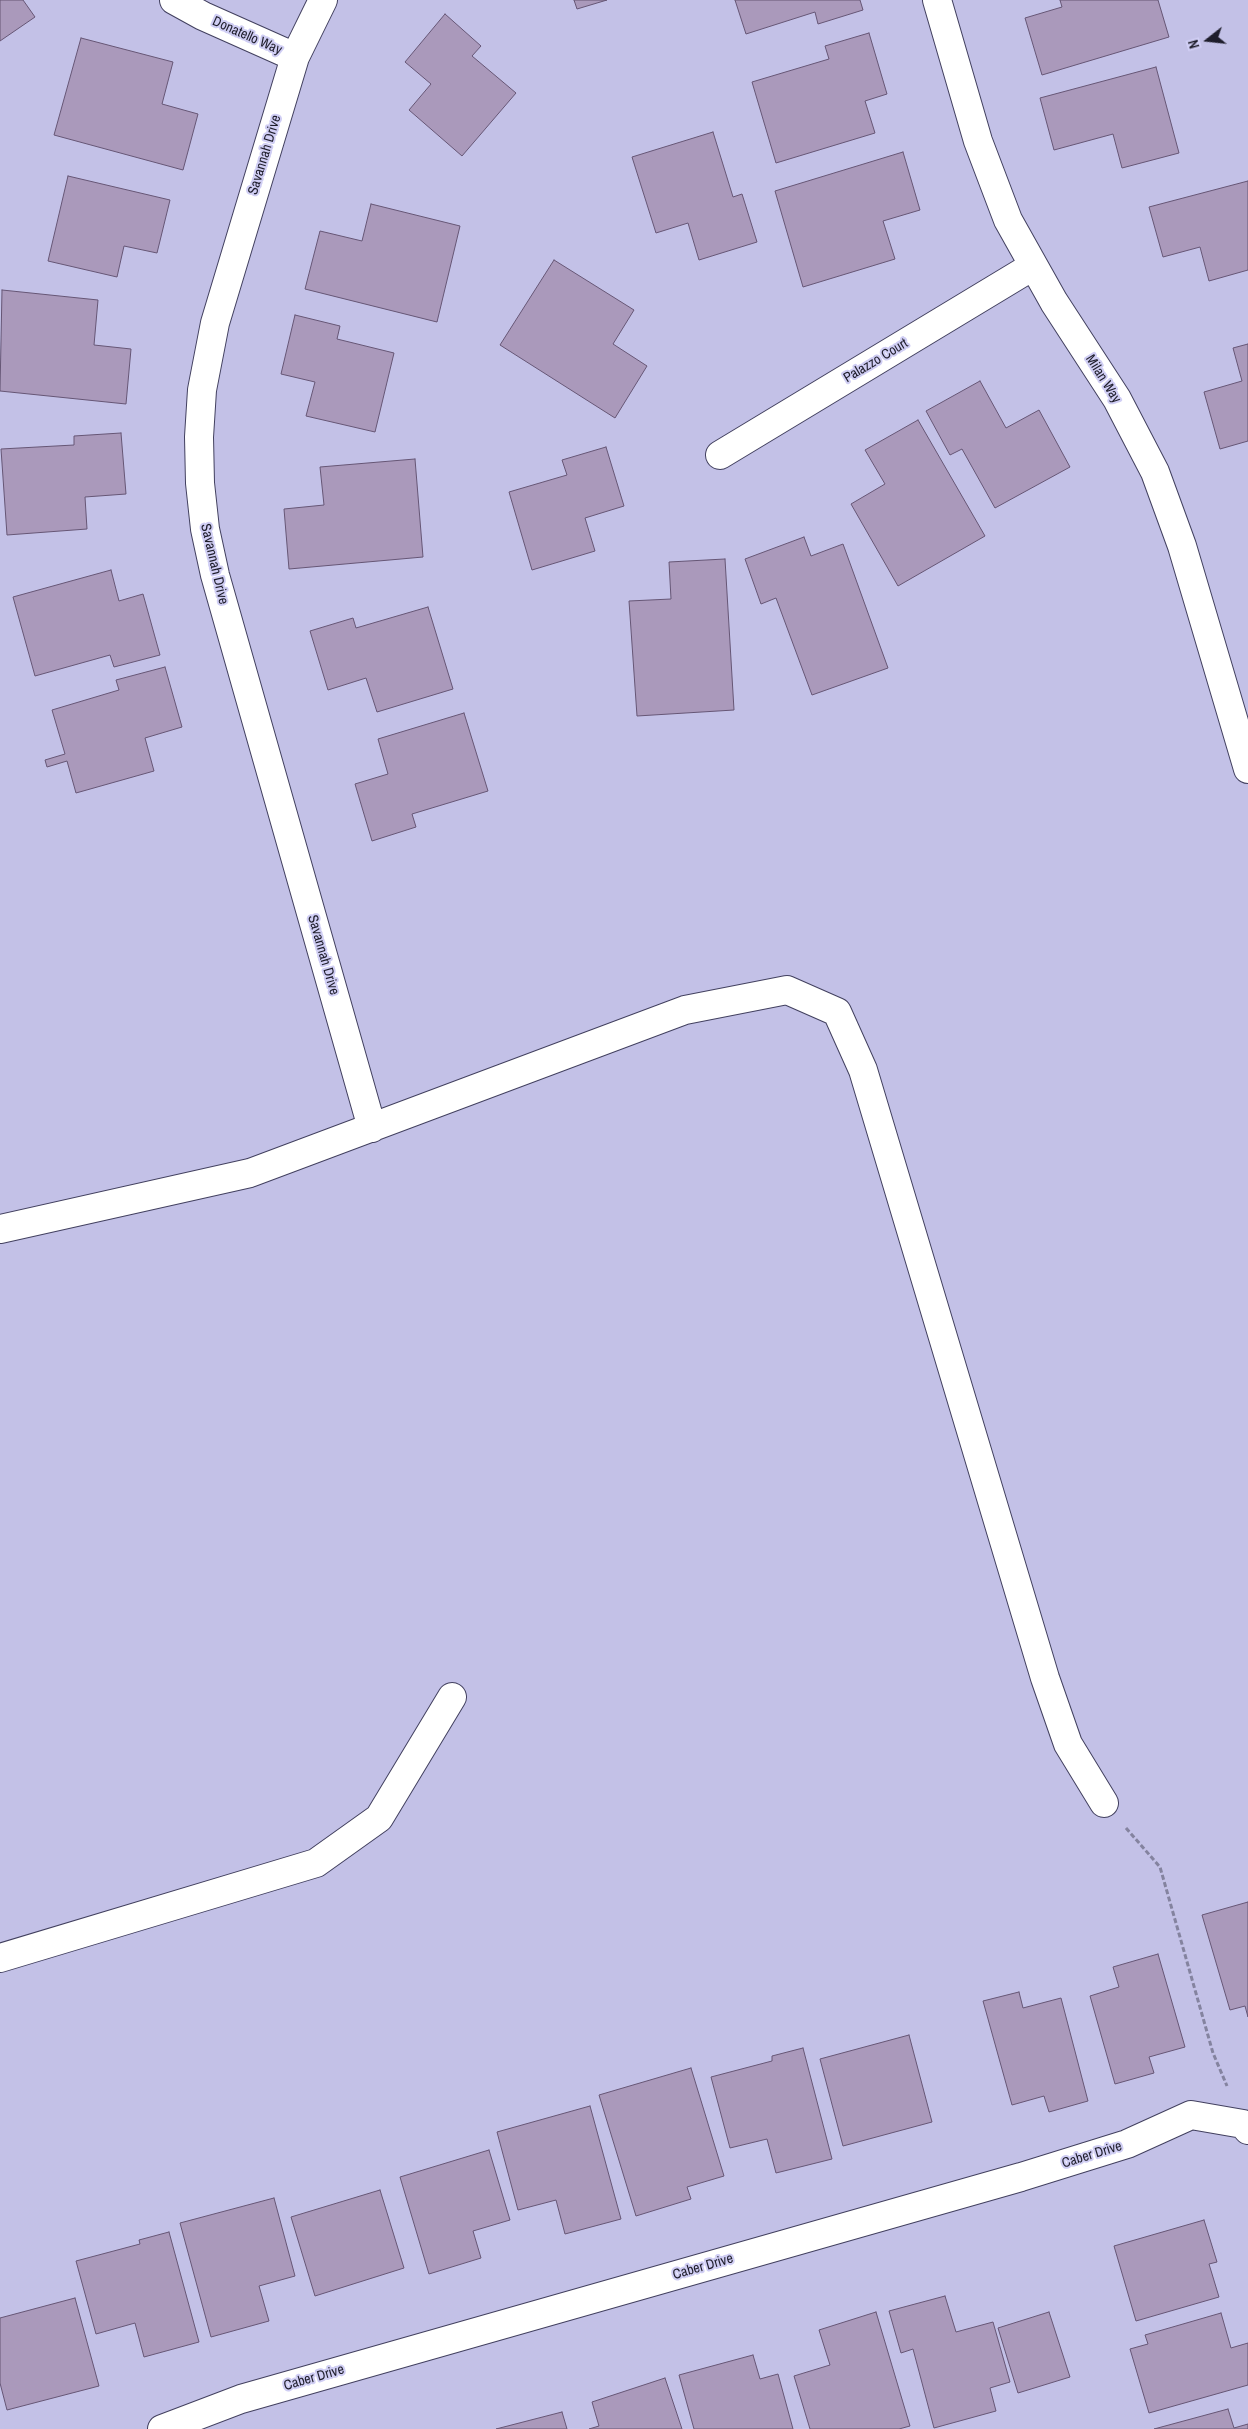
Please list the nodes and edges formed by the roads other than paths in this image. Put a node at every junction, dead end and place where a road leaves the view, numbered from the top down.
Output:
1 (174, 0) edge
2 (323, 0) edge
3 (937, 0) edge
4 (295, 57) junction
5 (1033, 266) junction
6 (720, 455) dead end
7 (1248, 768) edge
8 (372, 1128) junction
9 (0, 1229) edge
10 (452, 1697) dead end
11 (1104, 1803) road end
12 (0, 1958) edge
13 (1246, 2127) edge
14 (162, 2429) edge

1 - 4 street, Donatello Way
2 - 4 street, Savannah Drive
3 - 5 street, Milan Way
4 - 8 street, Savannah Drive
5 - 6 street, Palazzo Court
5 - 7 street, Milan Way
8 - 9 street
8 - 11 street
10 - 12 street
13 - 14 street, Caber Drive

